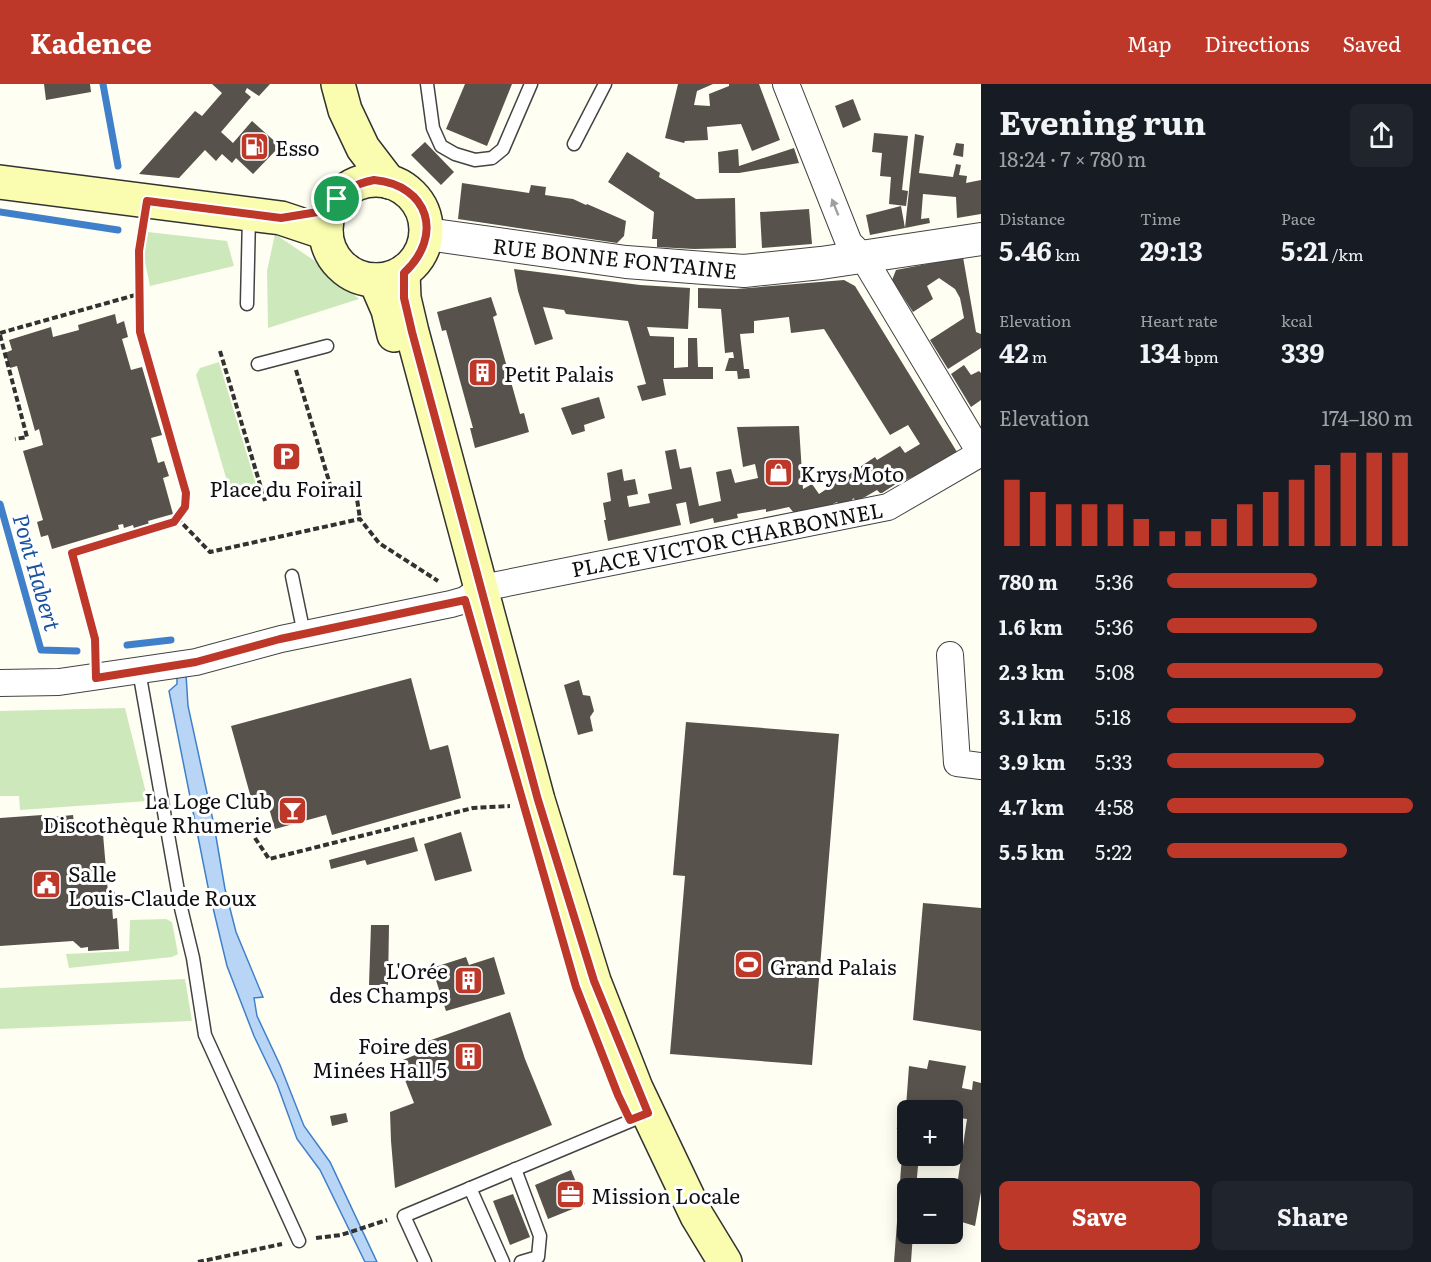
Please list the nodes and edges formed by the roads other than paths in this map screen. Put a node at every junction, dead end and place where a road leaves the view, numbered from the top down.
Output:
1 (427, 84) edge
2 (531, 84) edge
3 (605, 84) edge
4 (786, 84) edge
5 (342, 91) edge
6 (574, 144) dead end
7 (0, 182) edge
8 (389, 182) junction
9 (334, 211) junction
10 (265, 217) junction
11 (427, 234) junction
12 (981, 239) edge
13 (863, 257) junction
14 (389, 276) junction
15 (248, 304) dead end
16 (327, 346) dead end
17 (258, 364) dead end
18 (981, 454) edge
19 (292, 576) dead end
20 (474, 594) junction
21 (304, 634) junction
22 (950, 655) dead end
23 (140, 671) junction
24 (0, 683) edge
25 (969, 765) edge
26 (639, 1117) junction
27 (514, 1169) junction
28 (470, 1188) junction
29 (299, 1241) road end
30 (425, 1262) edge
31 (503, 1262) edge
32 (521, 1262) edge
33 (700, 1262) edge
34 (725, 1262) edge

1 - 2 lane
3 - 6 lane
13 -> 4 street
5 - 8 main road
5 - 9 main road
7 - 10 main road
8 - 9 main road
8 - 11 main road
9 - 10 main road
9 - 14 main road
10 - 15 lane
11 - 13 street, RUE BONNE FONTAINE
11 - 14 main road
12 - 13 street, RUE BONNE FONTAINE
13 - 18 street
14 - 20 main road
16 - 17 lane
18 - 20 street, PLACE VICTOR CHARBONNEL
19 - 21 lane
20 - 21 street, PLACE VICTOR CHARBONNEL
20 - 26 main road
20 - 26 main road
21 - 23 street, PLACE VICTOR CHARBONNEL
22 - 25 street
23 - 24 street, PLACE VICTOR CHARBONNEL
23 - 29 lane
26 - 27 lane
26 - 33 main road
26 - 34 main road
27 - 28 lane
27 - 32 lane
28 - 30 lane
28 - 31 lane

